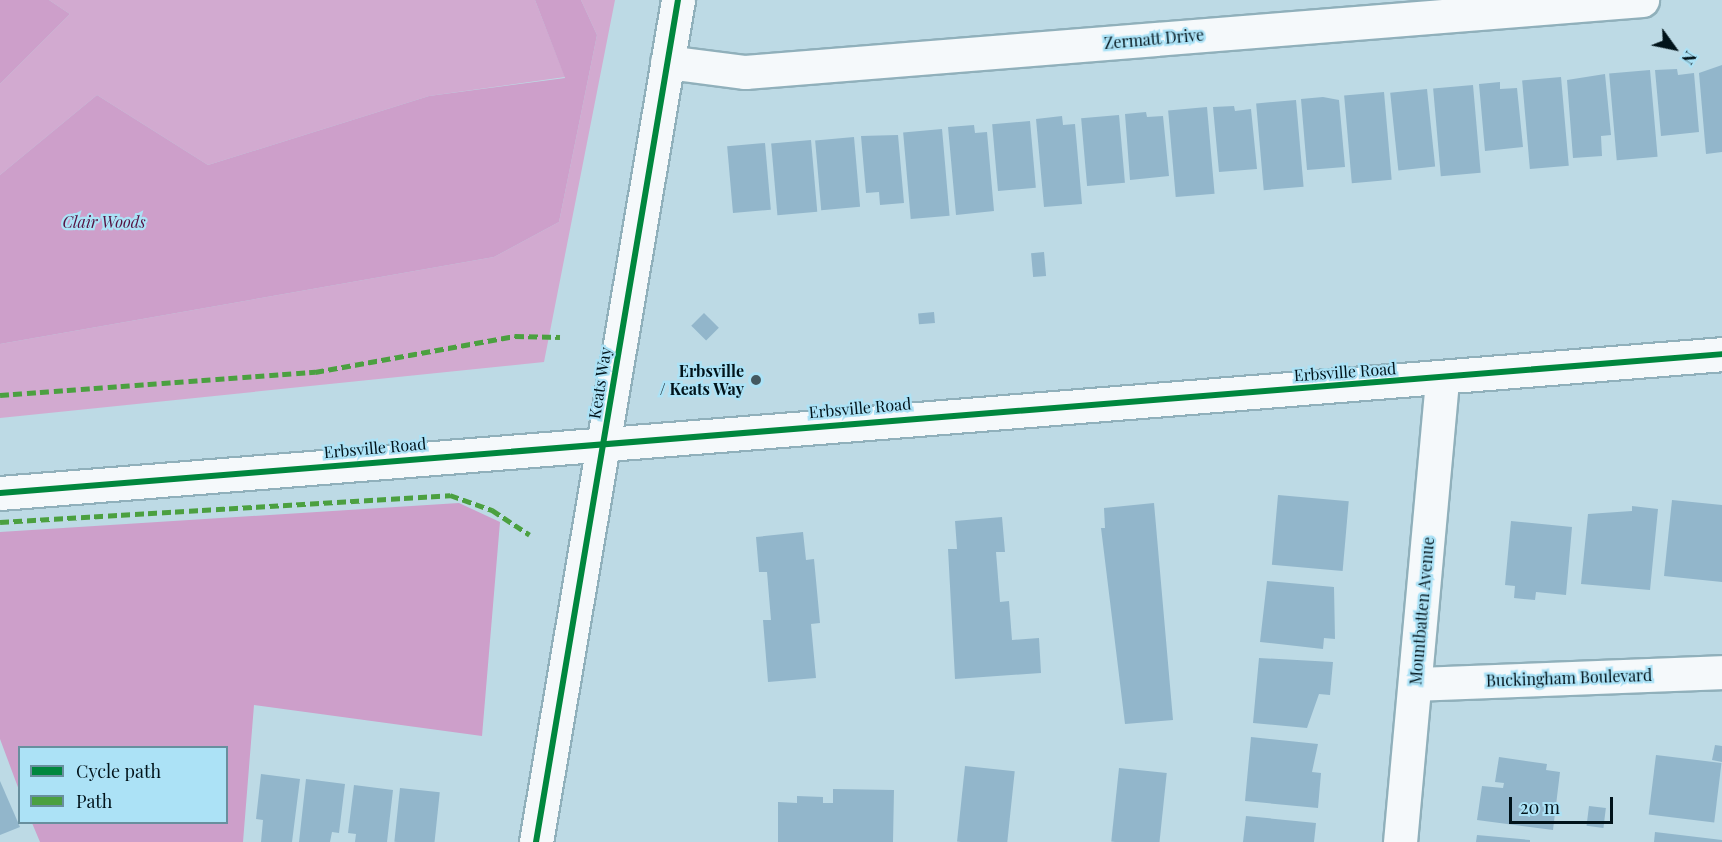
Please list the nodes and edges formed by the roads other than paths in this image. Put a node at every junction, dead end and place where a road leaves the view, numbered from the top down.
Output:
1 (678, 0) edge
2 (1642, 0) edge
3 (667, 63) junction
4 (1722, 354) edge
5 (1442, 379) junction
6 (605, 440) junction
7 (0, 493) edge
8 (1722, 672) edge
9 (1416, 684) junction
10 (536, 842) edge
11 (1400, 842) edge

1 - 3 street, Keats Way
2 - 3 street, Zermatt Drive
3 - 6 street, Keats Way
4 - 5 street, Erbsville Road
5 - 6 street, Erbsville Road
5 - 9 street, Mountbatten Avenue
6 - 7 street, Erbsville Road
6 - 10 street, Keats Way
8 - 9 street, Buckingham Boulevard
9 - 11 street, Mountbatten Avenue

